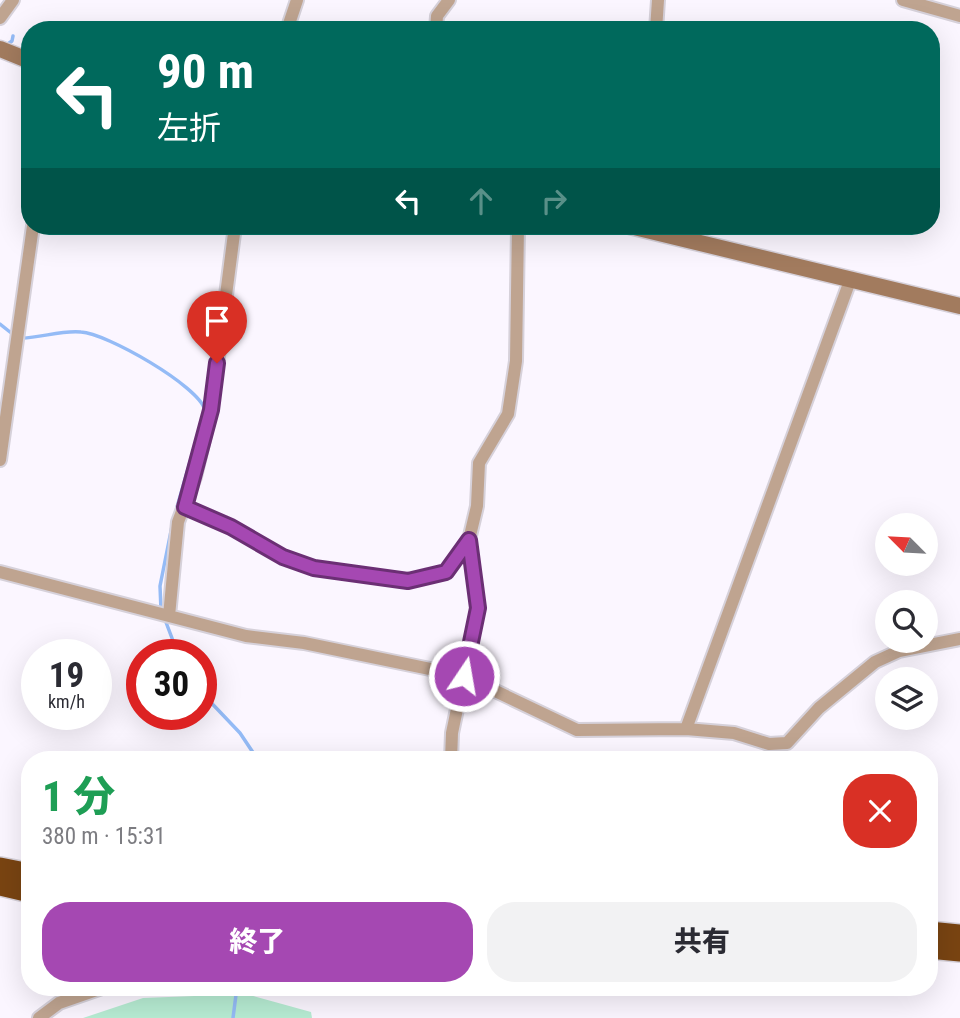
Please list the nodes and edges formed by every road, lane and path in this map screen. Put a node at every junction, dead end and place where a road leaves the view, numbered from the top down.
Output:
1 (13, 0) edge
2 (297, 0) edge
3 (449, 0) edge
4 (657, 0) edge
5 (903, 0) edge
6 (943, 5) edge
7 (960, 16) edge
8 (0, 18) edge
9 (290, 21) edge
10 (437, 21) edge
11 (656, 21) edge
12 (4, 51) edge
13 (21, 58) edge
14 (32, 235) edge
15 (234, 235) edge
16 (518, 235) edge
17 (668, 235) edge
18 (851, 278) junction
19 (960, 306) edge
20 (0, 460) edge
21 (185, 507) junction
22 (469, 540) junction
23 (0, 572) edge
24 (169, 616) junction
25 (960, 639) edge
26 (464, 676) junction
27 (686, 729) junction
28 (451, 751) edge
29 (0, 868) edge
30 (21, 872) edge
31 (0, 885) edge
32 (21, 890) edge
33 (938, 933) edge
34 (960, 935) edge
35 (938, 949) edge
36 (960, 951) edge
37 (80, 996) edge
38 (39, 1018) edge

1 - 8 street
2 - 9 street
3 - 10 street
4 - 11 street
5 - 6 street
6 - 7 street
12 - 13 street
14 - 20 street
15 - 21 street
16 - 22 street
17 - 18 street
18 - 19 street
18 - 27 street
21 - 22 street
21 - 24 street
22 - 26 street
23 - 24 street
24 - 26 street
25 - 27 street
26 - 27 street
26 - 28 street
29 - 30 highway
31 - 32 highway
33 - 34 highway
35 - 36 highway
37 - 38 street

